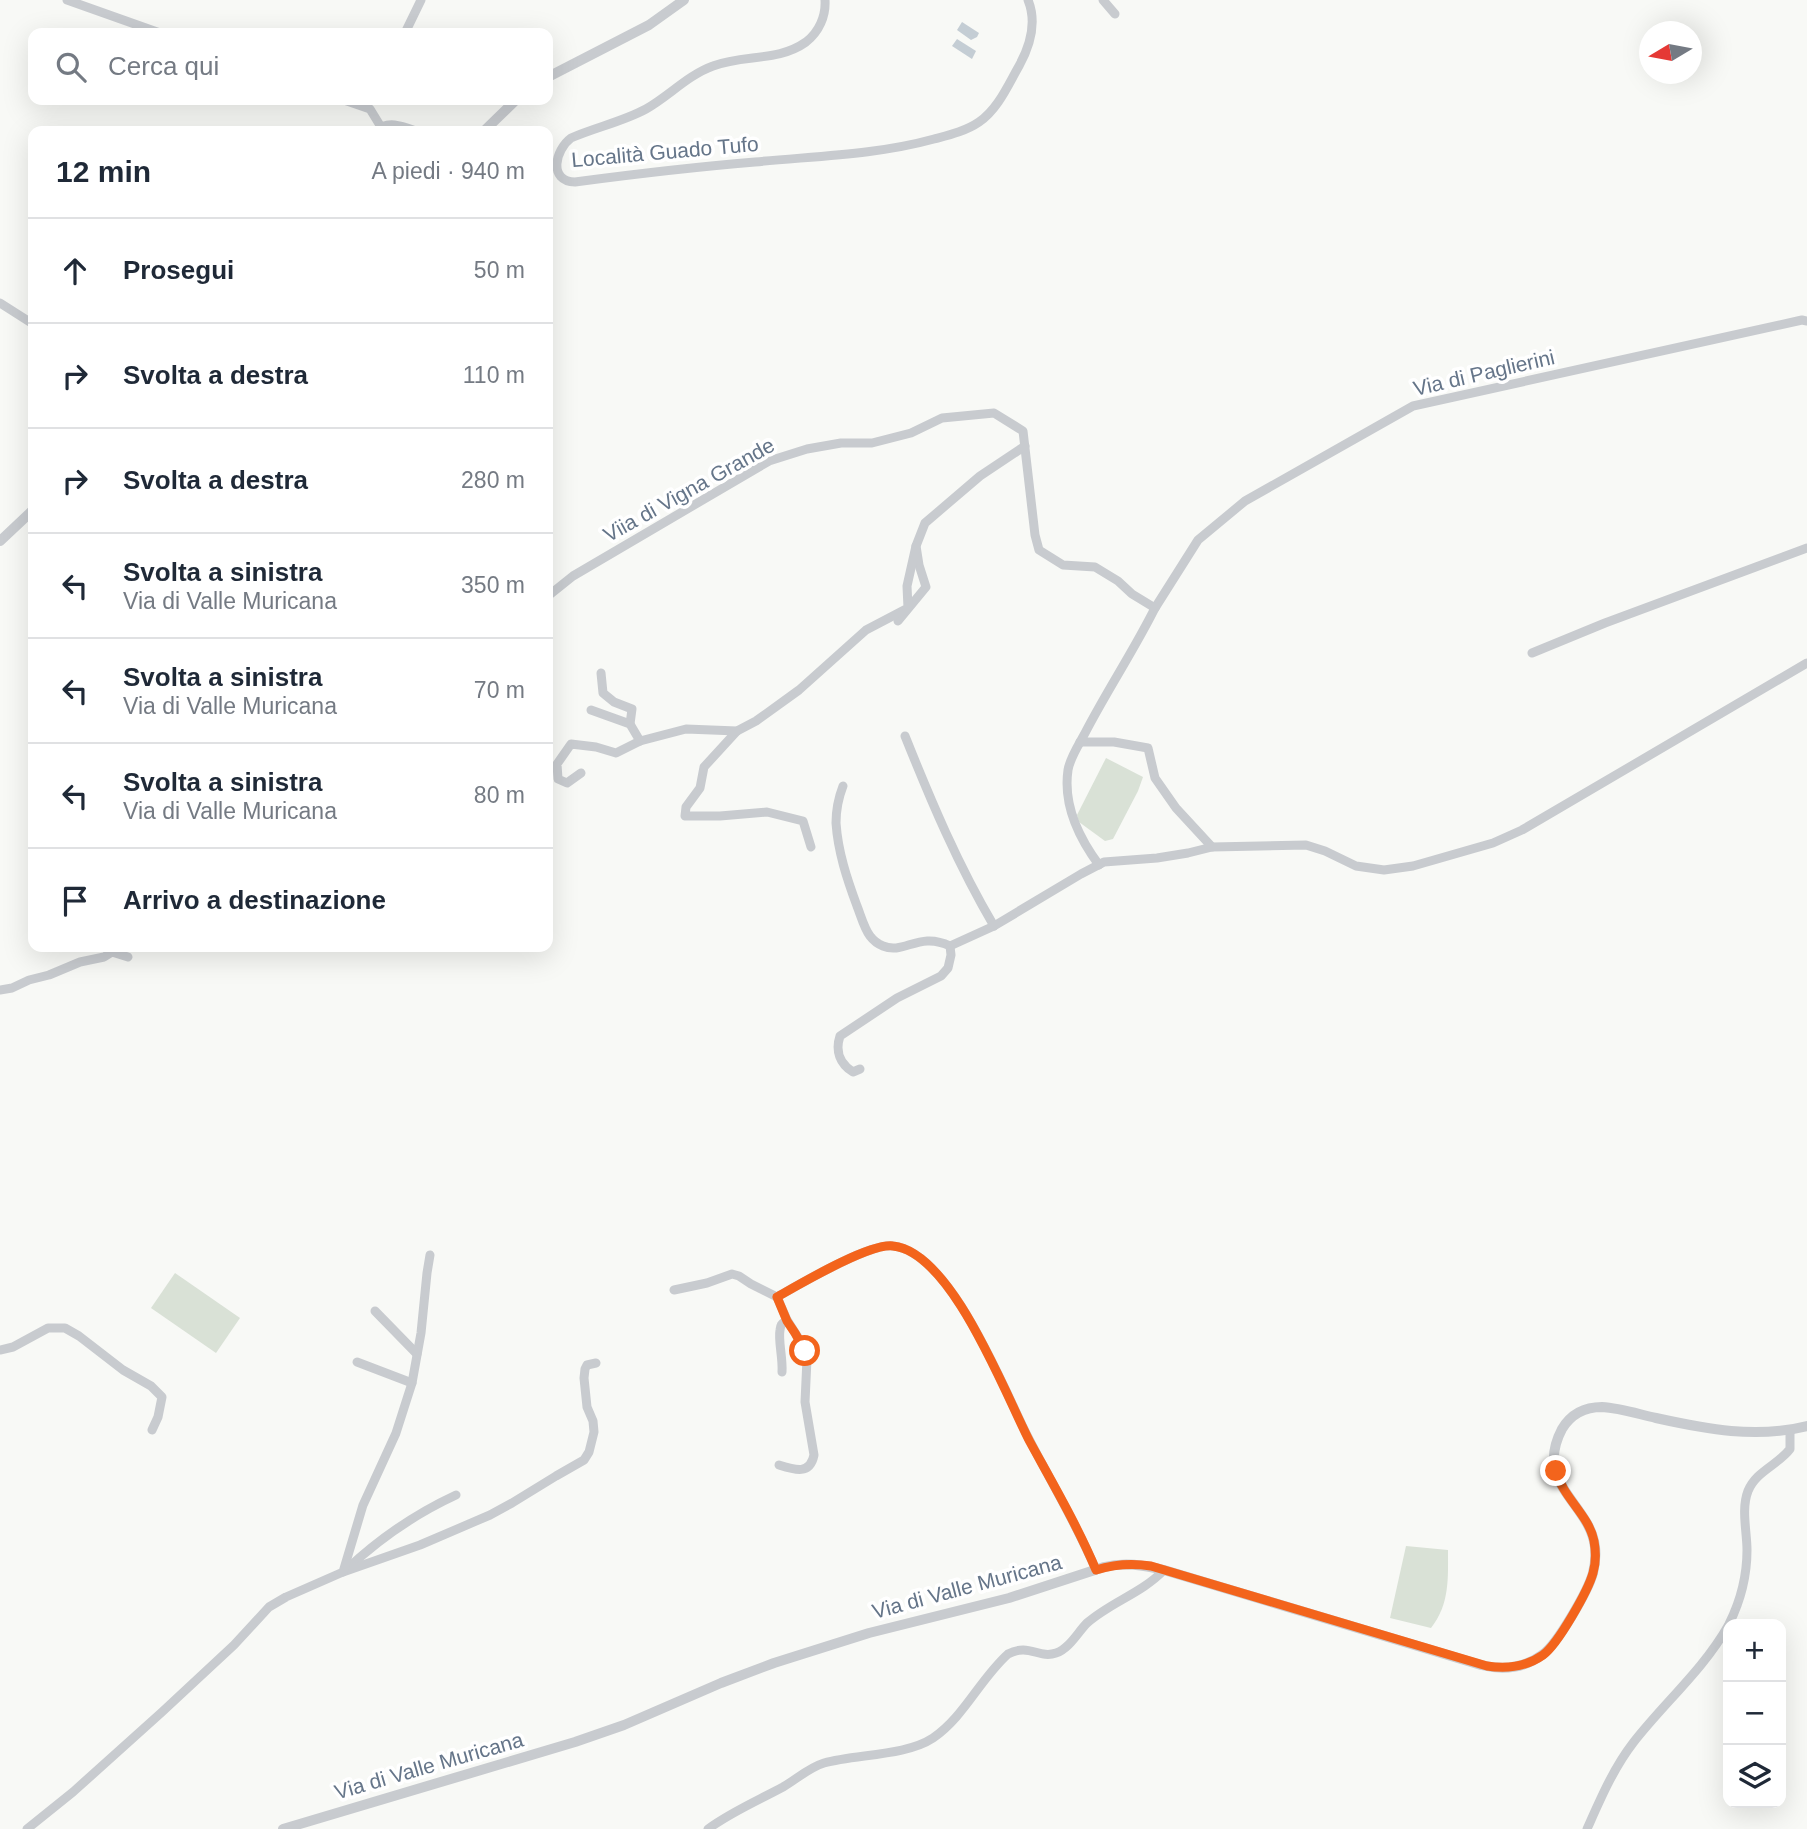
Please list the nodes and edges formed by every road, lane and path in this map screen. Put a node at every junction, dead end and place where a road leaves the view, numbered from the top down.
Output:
1 (67, 0) edge
2 (421, 0) edge
3 (684, 0) edge
4 (825, 0) edge
5 (1028, 0) edge
6 (1103, 0) edge
7 (1115, 13) dead end
8 (146, 28) edge
9 (407, 28) edge
10 (553, 74) edge
11 (372, 105) edge
12 (511, 105) edge
13 (378, 126) edge
14 (489, 126) edge
15 (0, 303) edge
16 (28, 321) edge
17 (1807, 321) edge
18 (1025, 446) junction
19 (28, 515) edge
20 (0, 541) edge
21 (916, 546) junction
22 (1807, 548) edge
23 (553, 592) edge
24 (908, 608) junction
25 (1154, 608) junction
26 (898, 621) dead end
27 (1532, 653) dead end
28 (1807, 663) edge
29 (601, 673) dead end
30 (591, 710) dead end
31 (630, 724) junction
32 (737, 731) junction
33 (905, 736) dead end
34 (640, 741) junction
35 (1080, 742) junction
36 (581, 773) dead end
37 (843, 786) dead end
38 (811, 846) dead end
39 (1212, 847) junction
40 (1099, 865) junction
41 (994, 926) junction
42 (950, 946) junction
43 (102, 952) edge
44 (104, 957) junction
45 (128, 957) dead end
46 (0, 990) edge
47 (860, 1069) dead end
48 (430, 1255) dead end
49 (674, 1290) dead end
50 (777, 1297) junction
51 (375, 1311) dead end
52 (787, 1321) junction
53 (0, 1350) edge
54 (417, 1354) junction
55 (357, 1362) dead end
56 (596, 1363) dead end
57 (782, 1372) dead end
58 (412, 1383) junction
59 (1807, 1426) edge
60 (152, 1430) dead end
61 (1790, 1430) junction
62 (779, 1465) dead end
63 (456, 1494) dead end
64 (1096, 1570) junction
65 (1164, 1570) junction
66 (343, 1572) junction
67 (1731, 1619) edge
68 (1723, 1634) edge
69 (27, 1829) edge
70 (284, 1829) edge
71 (708, 1829) edge
72 (1587, 1829) edge

1 - 8 street
2 - 9 street
3 - 10 street
4 - 5 street, Località Guado Tufo
6 - 7 street
11 - 13 street
12 - 14 street
15 - 16 street
17 - 25 street, Via di Paglierini
18 - 21 street
18 - 23 street, Viia di Vigna Grande
18 - 25 street, Viia di Vigna Grande
19 - 20 street
21 - 24 street
21 - 24 street
22 - 27 street
24 - 26 street
24 - 32 street
25 - 35 street
28 - 39 street
29 - 31 street
30 - 31 street
31 - 34 street
32 - 34 street
32 - 38 street
33 - 41 street
34 - 36 street
35 - 39 street
35 - 40 street
37 - 42 street
39 - 40 street
40 - 41 street
41 - 42 street
42 - 47 street
43 - 44 street
44 - 45 street
44 - 46 street
48 - 54 street
49 - 50 street
50 - 52 street
50 - 64 street
51 - 54 street
52 - 57 street
52 - 62 street
53 - 60 street
54 - 58 street
55 - 58 street
56 - 66 street
58 - 66 street
59 - 61 street, Via di Valle Muricana
61 - 65 street, Via di Valle Muricana
61 - 67 street
63 - 66 street
64 - 65 street, Via di Valle Muricana
64 - 70 street, Via di Valle Muricana
65 - 71 street
66 - 69 street
68 - 72 street

